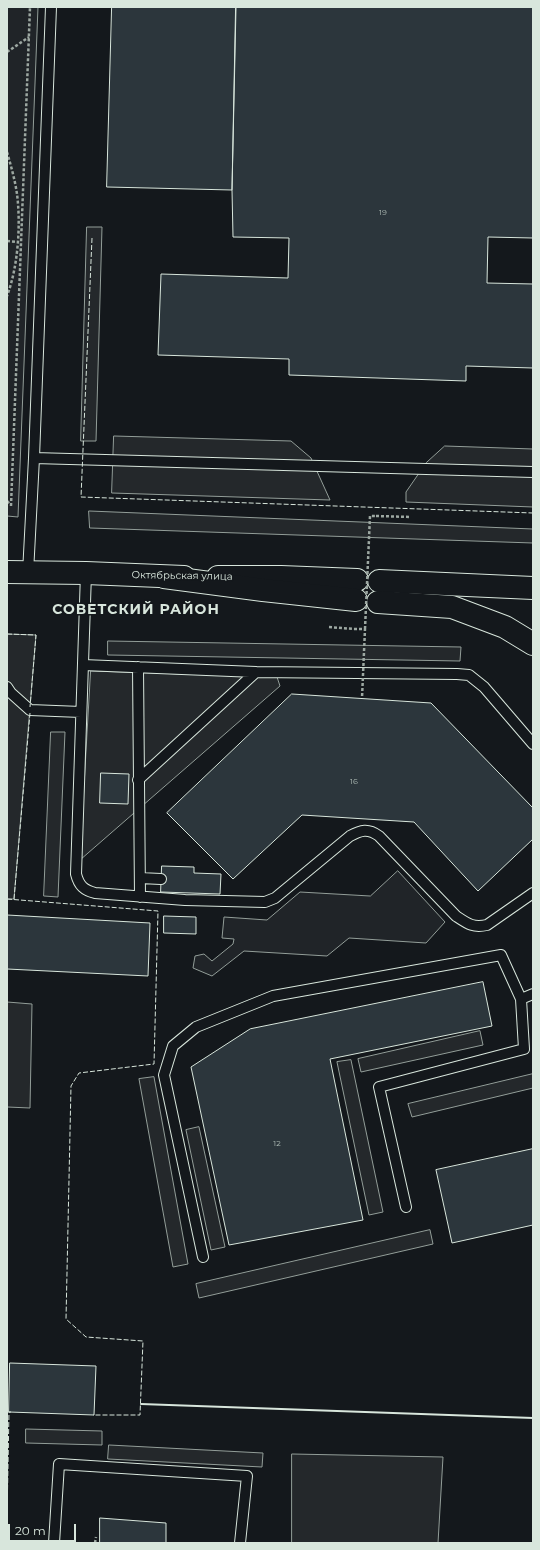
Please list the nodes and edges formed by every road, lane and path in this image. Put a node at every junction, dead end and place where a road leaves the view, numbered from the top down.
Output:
1 (30, 7) edge
2 (51, 7) edge
3 (30, 36) junction
4 (7, 52) edge
5 (7, 152) edge
6 (7, 241) edge
7 (17, 242) junction
8 (7, 296) edge
9 (34, 458) junction
10 (533, 472) edge
11 (7, 501) edge
12 (7, 506) edge
13 (11, 506) junction
14 (410, 517) dead end
15 (18, 572) edge
16 (86, 573) junction
17 (533, 588) edge
18 (356, 590) dead end
19 (329, 627) dead end
20 (365, 629) junction
21 (533, 644) edge
22 (83, 665) junction
23 (138, 667) junction
24 (256, 672) junction
25 (7, 687) edge
26 (362, 698) dead end
27 (81, 712) junction
28 (533, 744) edge
29 (138, 780) junction
30 (140, 878) junction
31 (161, 879) dead end
32 (533, 893) edge
33 (140, 897) junction
34 (533, 994) edge
35 (521, 999) junction
36 (529, 1050) edge
37 (406, 1207) dead end
38 (203, 1256) dead end
39 (96, 1537) dead end
40 (54, 1543) edge
41 (95, 1543) edge
42 (240, 1543) edge

1 - 3 path
2 - 9 lane
3 - 4 path
3 - 13 path
5 - 7 path
6 - 7 path
7 - 8 path
9 - 10 lane
9 - 15 lane
11 - 13 path
12 - 13 path
14 - 20 path, bridge
15 - 16 main road, Октябрьская улица
16 - 18 main road, Октябрьская улица
16 - 22 lane
17 - 21 main road
19 - 20 path, bridge
20 - 26 path, bridge
22 - 23 lane
22 - 27 lane
23 - 24 lane
23 - 29 lane
24 - 28 lane
24 - 29 lane
25 - 27 lane
27 - 33 lane
29 - 30 lane
30 - 31 lane
30 - 33 lane
32 - 33 lane
34 - 35 lane
35 - 36 lane
35 - 38 lane
36 - 37 lane
39 - 41 path
40 - 42 lane

